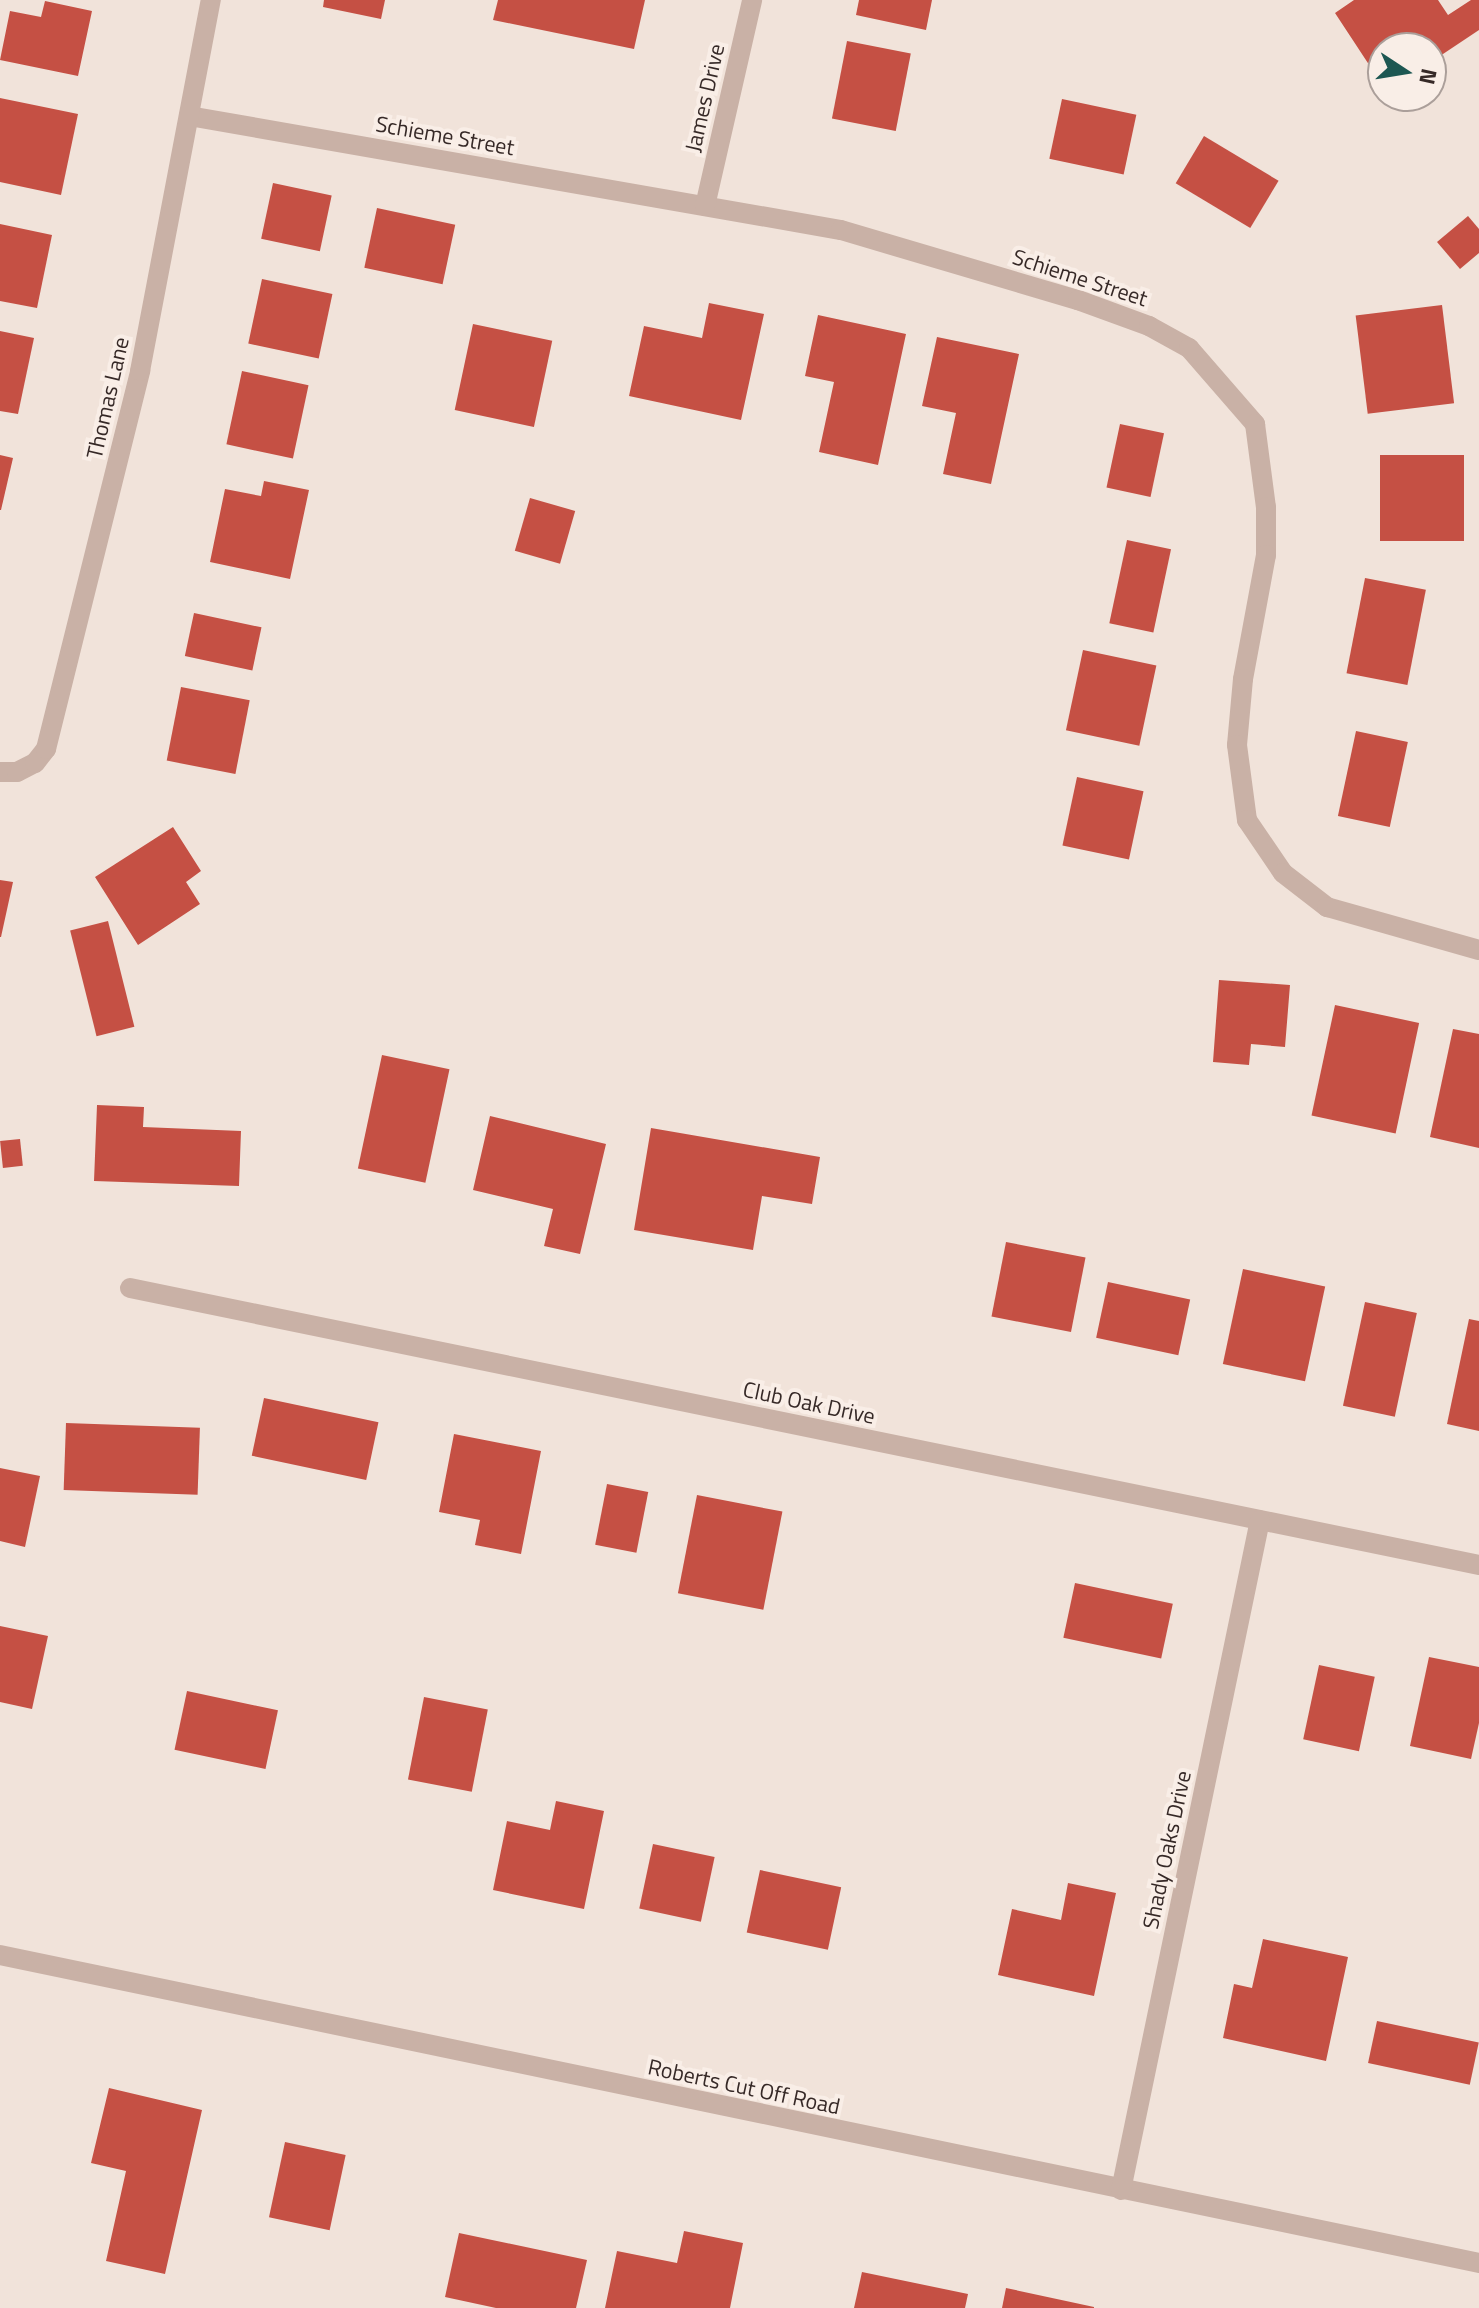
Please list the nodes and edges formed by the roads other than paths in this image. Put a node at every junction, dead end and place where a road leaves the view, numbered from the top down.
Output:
1 (211, 0) edge
2 (752, 0) edge
3 (189, 116) junction
4 (705, 206) junction
5 (0, 772) edge
6 (1479, 950) edge
7 (130, 1288) dead end
8 (1260, 1520) junction
9 (1479, 1565) edge
10 (0, 1955) edge
11 (1121, 2190) junction
12 (1479, 2263) edge

1 - 3 street, Thomas Lane
2 - 4 street, James Drive
3 - 4 street, Schieme Street
3 - 5 street, Thomas Lane
4 - 6 street, Schieme Street
7 - 8 street, Club Oak Drive
8 - 9 street, Club Oak Drive
8 - 11 street, Shady Oaks Drive
10 - 11 street, Roberts Cut Off Road
11 - 12 street, Roberts Cut Off Road

